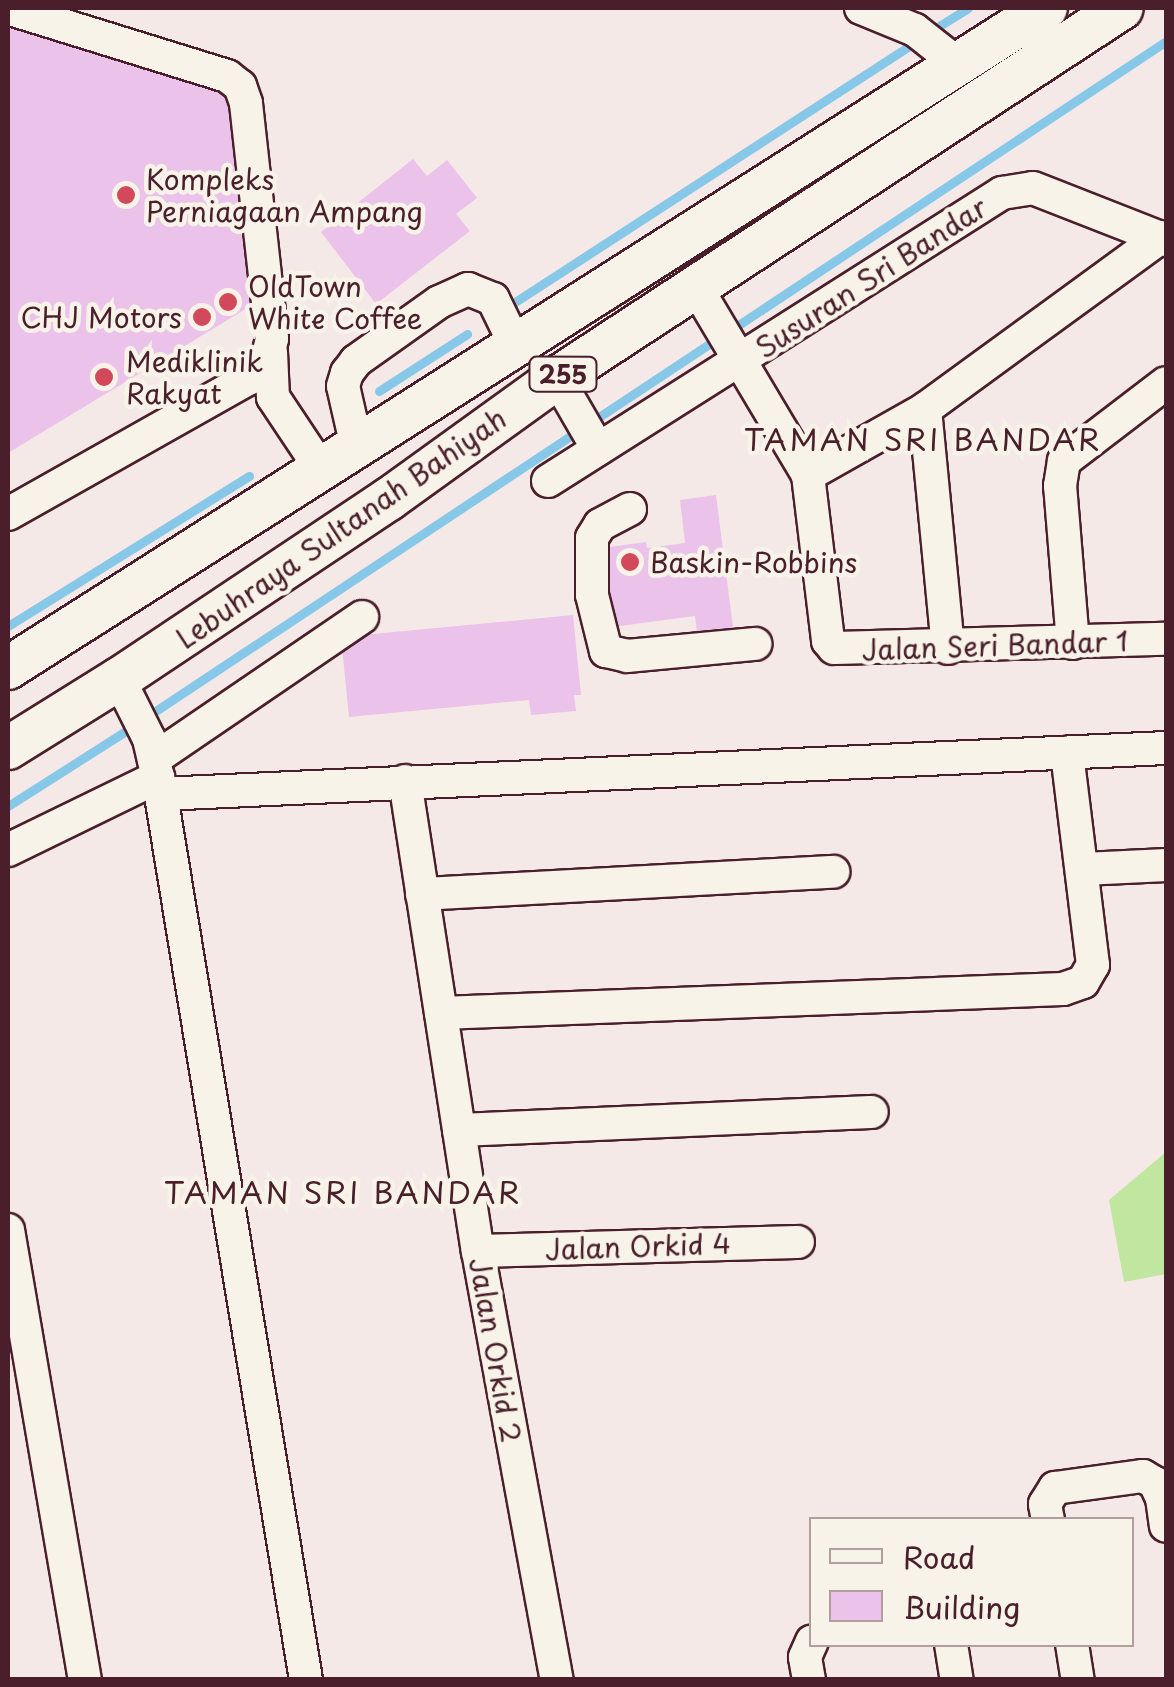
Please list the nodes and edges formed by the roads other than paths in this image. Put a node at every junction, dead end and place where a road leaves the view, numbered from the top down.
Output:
1 (8, 8) edge
2 (861, 8) edge
3 (1046, 8) edge
4 (1122, 8) edge
5 (936, 46) junction
6 (1164, 239) edge
7 (705, 302) junction
8 (514, 342) junction
9 (271, 352) junction
10 (735, 353) junction
11 (1166, 383) edge
12 (233, 388) junction
13 (566, 393) junction
14 (274, 397) junction
15 (925, 410) junction
16 (356, 444) junction
17 (595, 444) junction
18 (319, 466) junction
19 (808, 475) junction
20 (548, 481) dead end
21 (630, 509) dead end
22 (8, 514) edge
23 (362, 616) dead end
24 (1166, 639) edge
25 (1073, 643) junction
26 (755, 644) dead end
27 (948, 648) junction
28 (8, 668) edge
29 (125, 691) junction
30 (8, 748) edge
31 (1166, 748) edge
32 (1067, 753) junction
33 (155, 767) junction
34 (405, 781) junction
35 (8, 850) edge
36 (1166, 865) edge
37 (1084, 870) junction
38 (833, 872) dead end
39 (422, 894) junction
40 (441, 1014) junction
41 (872, 1112) dead end
42 (459, 1130) junction
43 (8, 1230) edge
44 (798, 1242) dead end
45 (478, 1251) junction
46 (1047, 1512) edge
47 (1166, 1526) edge
48 (809, 1647) edge
49 (950, 1647) edge
50 (1072, 1647) edge
51 (85, 1680) edge
52 (306, 1680) edge
53 (558, 1680) edge
54 (809, 1680) edge
55 (956, 1680) edge
56 (1078, 1680) edge

1 - 9 street
2 - 5 street
3 - 5 main road, Lebuhraya Sultanah Bahiyah / 255
4 - 7 main road, Lebuhraya Sultanah Bahiyah / 255
5 - 8 main road, Lebuhraya Sultanah Bahiyah / 255
6 - 10 street, Susuran Sri Bandar
6 - 15 street
7 - 10 street
7 - 13 main road, Lebuhraya Sultanah Bahiyah / 255
8 - 16 main road, Lebuhraya Sultanah Bahiyah / 255
8 - 16 street
9 - 12 street
9 - 14 street
10 - 17 street, Susuran Sri Bandar
10 - 19 street
11 - 25 street
12 - 14 street
12 - 22 street
13 - 17 street
13 - 29 main road, Lebuhraya Sultanah Bahiyah / 255
14 - 18 street
15 - 19 street
15 - 27 street
16 - 18 main road, Lebuhraya Sultanah Bahiyah / 255
17 - 20 street, Susuran Sri Bandar
18 - 28 main road, Lebuhraya Sultanah Bahiyah / 255
19 - 27 street, Jalan Seri Bandar 1
21 - 26 street
23 - 33 street
24 - 25 street, Jalan Seri Bandar 1
25 - 27 street, Jalan Seri Bandar 1
29 - 30 main road, Lebuhraya Sultanah Bahiyah / 255
29 - 33 street
31 - 32 street
32 - 34 street
32 - 37 street
33 - 34 street
33 - 35 street
33 - 52 street
34 - 39 street, Jalan Orkid 2
36 - 37 street
37 - 40 street
38 - 39 street
39 - 40 street, Jalan Orkid 2
40 - 42 street, Jalan Orkid 2
41 - 42 street
42 - 45 street, Jalan Orkid 2
43 - 51 street
44 - 45 street, Jalan Orkid 4
45 - 53 street, Jalan Orkid 2
46 - 47 street
48 - 54 street
49 - 55 street
50 - 56 street

